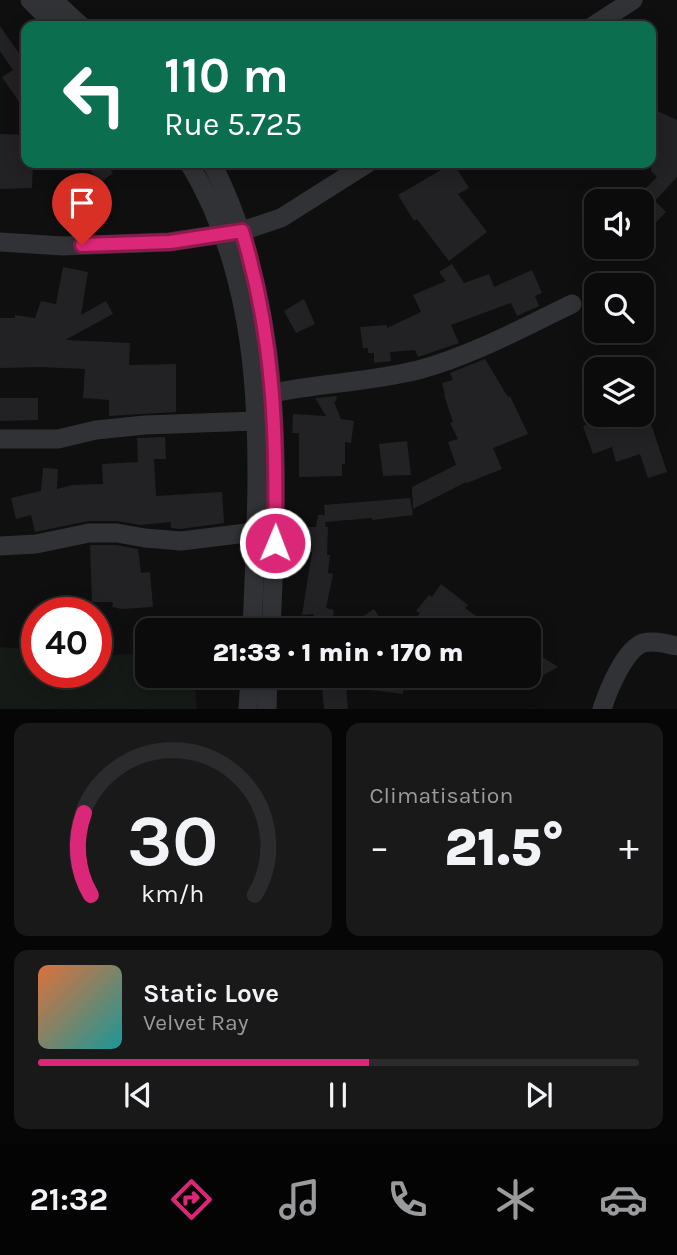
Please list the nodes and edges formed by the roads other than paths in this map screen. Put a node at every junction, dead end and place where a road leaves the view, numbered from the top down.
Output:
1 (30, 0) edge
2 (53, 0) edge
3 (633, 0) edge
4 (51, 21) edge
5 (76, 21) edge
6 (601, 21) edge
7 (192, 168) edge
8 (214, 168) edge
9 (360, 168) edge
10 (242, 231) junction
11 (222, 234) junction
12 (0, 242) edge
13 (572, 304) dead end
14 (273, 393) junction
15 (256, 421) junction
16 (0, 439) edge
17 (256, 532) junction
18 (0, 546) edge
19 (252, 618) edge
20 (271, 618) edge
21 (677, 646) edge
22 (249, 688) edge
23 (268, 688) edge
24 (248, 709) edge
25 (267, 709) edge
26 (602, 709) edge

1 - 4 street
2 - 5 street
3 - 6 street
7 - 11 street
8 - 10 street
9 - 10 street
10 - 11 street
10 - 14 street
11 - 12 street
11 - 15 street
13 - 14 street
14 - 20 street
15 - 16 street
15 - 17 street
17 - 18 street
17 - 19 street
21 - 26 street
22 - 24 street
23 - 25 street

